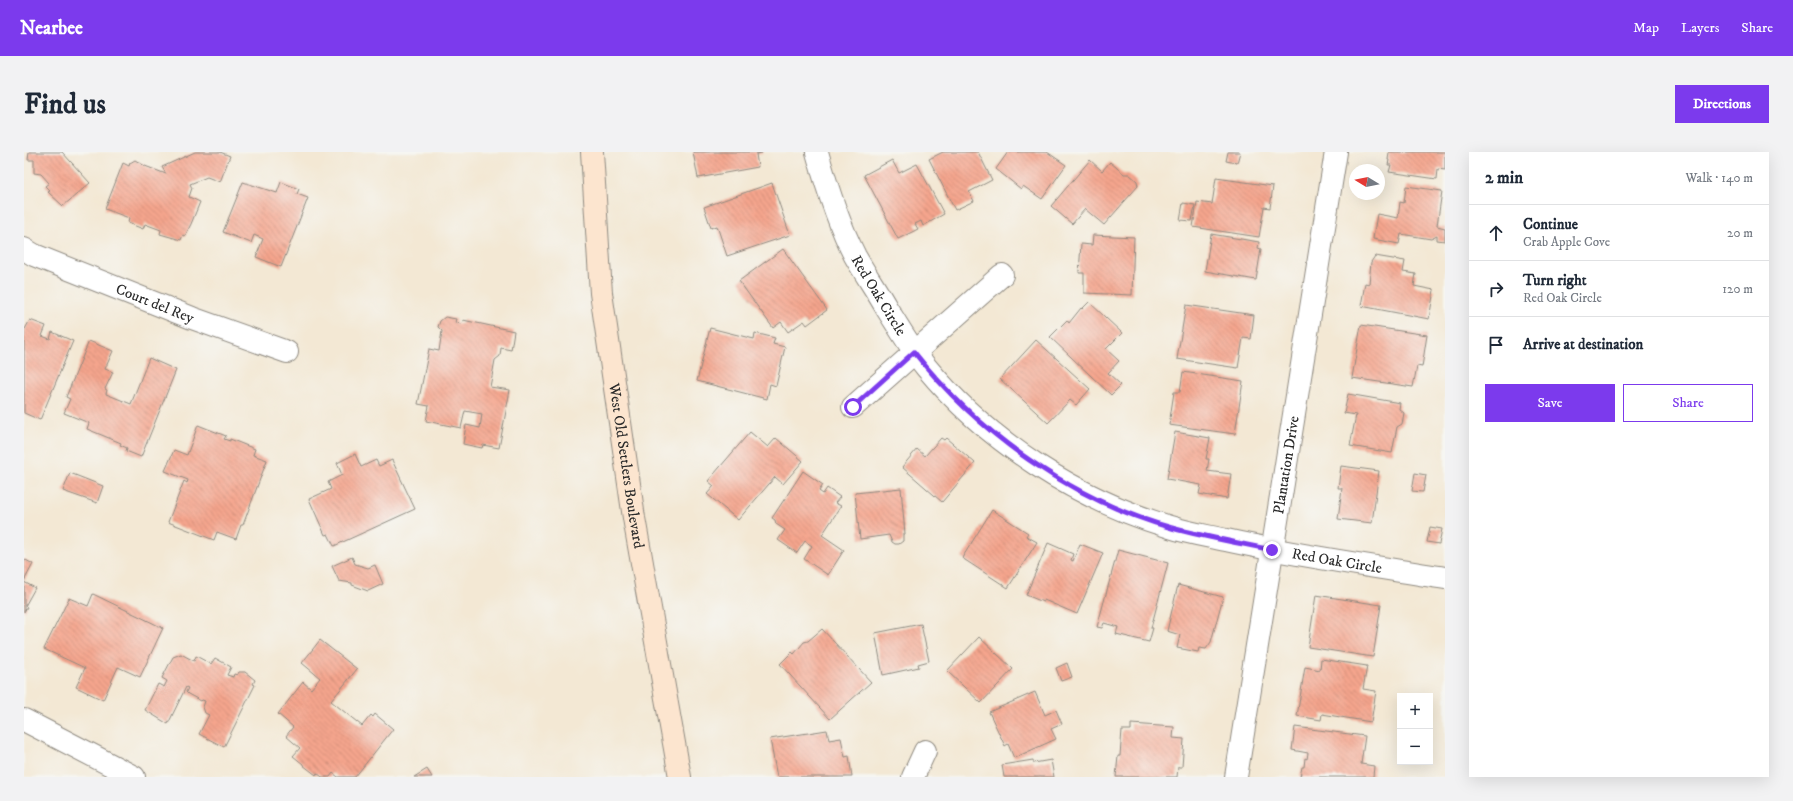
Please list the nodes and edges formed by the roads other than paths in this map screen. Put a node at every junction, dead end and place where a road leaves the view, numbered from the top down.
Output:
1 (592, 152) edge
2 (818, 152) edge
3 (1336, 152) edge
4 (24, 249) edge
5 (1002, 275) dead end
6 (287, 352) dead end
7 (914, 352) junction
8 (853, 407) dead end
9 (1272, 550) junction
10 (1445, 578) edge
11 (24, 720) edge
12 (924, 751) dead end
13 (134, 777) edge
14 (680, 777) edge
15 (913, 777) edge
16 (1236, 777) edge

1 - 14 main road, West Old Settlers Boulevard
2 - 7 street, Red Oak Circle
3 - 9 street, Plantation Drive
4 - 6 street, Court del Rey
5 - 7 street
7 - 8 street
7 - 9 street, Red Oak Circle
9 - 10 street, Red Oak Circle
9 - 16 street, Plantation Drive
11 - 13 street
12 - 15 street

